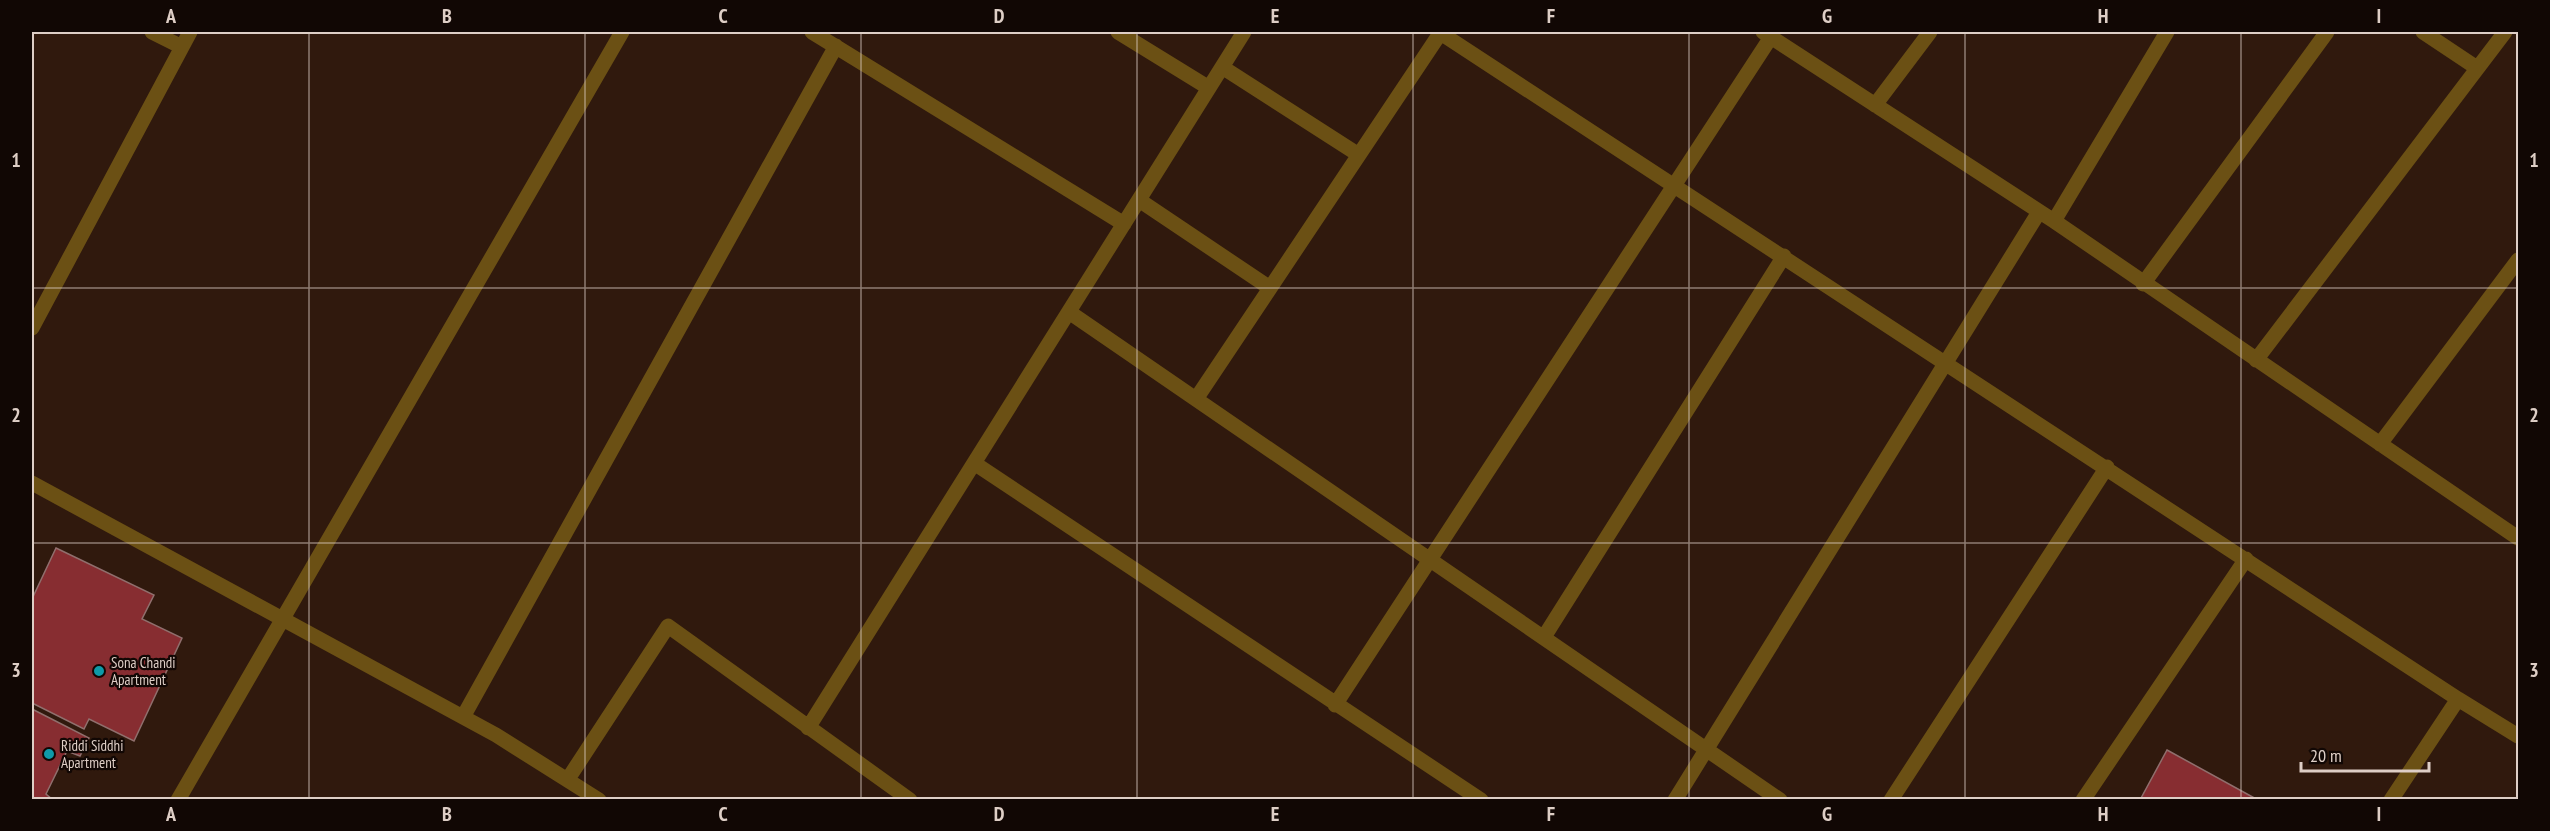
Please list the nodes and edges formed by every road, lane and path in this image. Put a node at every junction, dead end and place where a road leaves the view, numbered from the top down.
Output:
1 (152, 32) edge
2 (190, 32) edge
3 (622, 32) edge
4 (812, 32) edge
5 (1118, 32) edge
6 (1244, 32) edge
7 (1440, 32) edge
8 (1930, 32) edge
9 (2167, 32) edge
10 (2327, 32) edge
11 (2423, 32) edge
12 (2505, 32) edge
13 (1767, 34) edge
14 (836, 46) junction
15 (182, 47) junction
16 (1222, 67) junction
17 (2477, 68) junction
18 (1209, 88) junction
19 (1875, 105) junction
20 (1359, 155) junction
21 (1674, 184) junction
22 (1139, 200) junction
23 (2038, 212) junction
24 (2054, 221) junction
25 (1124, 224) junction
26 (1784, 256) junction
27 (2518, 260) edge
28 (2143, 284) junction
29 (1270, 288) junction
30 (1069, 312) junction
31 (32, 328) edge
32 (2256, 360) junction
33 (1946, 362) junction
34 (1196, 399) junction
35 (2380, 444) junction
36 (974, 463) junction
37 (2107, 467) junction
38 (32, 483) edge
39 (2518, 538) edge
40 (1430, 559) junction
41 (2246, 559) junction
42 (283, 619) junction
43 (1544, 637) junction
44 (2458, 699) junction
45 (1335, 705) junction
46 (463, 717) junction
47 (808, 728) junction
48 (2518, 736) edge
49 (1707, 749) junction
50 (568, 779) junction
51 (178, 800) edge
52 (599, 800) edge
53 (910, 800) edge
54 (1481, 800) edge
55 (1676, 800) edge
56 (1779, 800) edge
57 (1891, 800) edge
58 (2083, 800) edge
59 (2391, 800) edge

1 - 15 street
2 - 15 street
3 - 42 street
4 - 14 street
5 - 18 street
6 - 16 street
7 - 20 street
7 - 21 street
8 - 19 street
9 - 24 street
10 - 28 street
11 - 17 street
12 - 17 street
13 - 19 street
13 - 21 street
14 - 25 street
14 - 46 street
15 - 31 street
16 - 18 street
16 - 20 street
17 - 32 street
18 - 22 street
19 - 23 street
20 - 29 street
21 - 26 street
21 - 40 street
22 - 25 street
22 - 29 street
23 - 24 street
23 - 33 street
24 - 28 street
25 - 30 street
26 - 33 street
26 - 43 street
27 - 35 street
28 - 32 street
29 - 34 street
30 - 34 street
30 - 36 street
32 - 35 street
33 - 37 street
33 - 49 street
34 - 40 street
35 - 39 street
36 - 45 street
36 - 47 street
37 - 41 street
37 - 57 street
38 - 42 street
40 - 43 street
40 - 45 street
41 - 44 street
41 - 58 street
42 - 46 street
42 - 51 street
43 - 49 street
44 - 48 street
44 - 59 street
45 - 54 street
46 - 50 street
47 - 50 street
47 - 53 street
49 - 55 street
49 - 56 street
50 - 52 street

